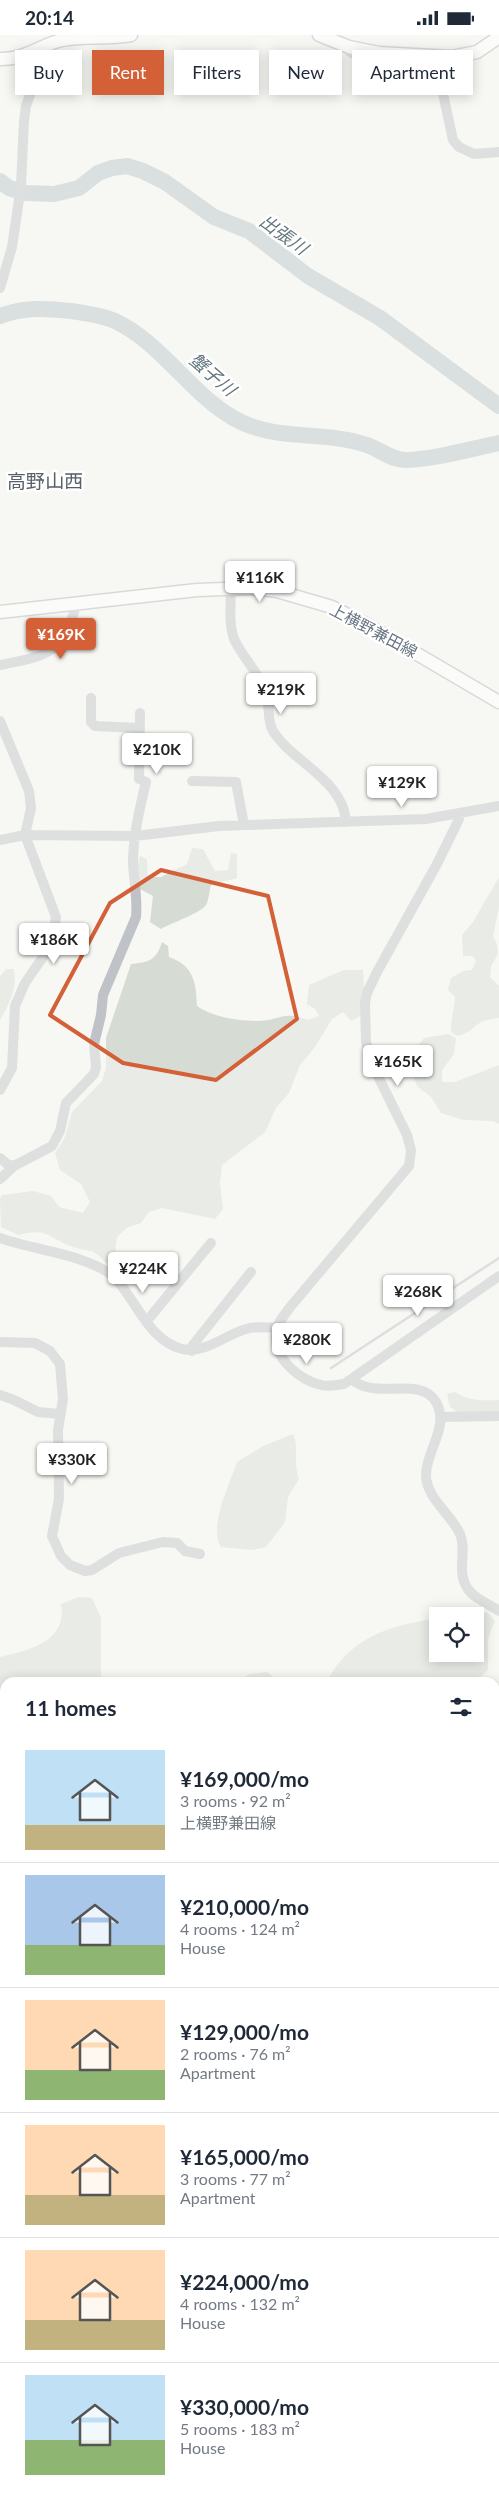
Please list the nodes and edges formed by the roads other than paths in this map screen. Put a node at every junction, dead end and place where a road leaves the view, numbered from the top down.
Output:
1 (131, 35) edge
2 (320, 35) edge
3 (499, 37) edge
4 (349, 47) junction
5 (40, 50) edge
6 (15, 58) edge
7 (0, 59) edge
8 (30, 95) edge
9 (499, 152) edge
10 (1, 276) edge
11 (0, 288) edge
12 (231, 588) junction
13 (76, 604) junction
14 (0, 612) edge
15 (0, 665) edge
16 (91, 697) dead end
17 (499, 702) edge
18 (140, 713) dead end
19 (0, 721) edge
20 (138, 728) junction
21 (138, 757) junction
22 (180, 757) dead end
23 (192, 781) dead end
24 (499, 806) edge
25 (460, 813) junction
26 (346, 822) junction
27 (244, 825) junction
28 (26, 835) junction
29 (135, 836) junction
30 (0, 840) edge
31 (0, 1090) edge
32 (0, 1158) edge
33 (14, 1166) junction
34 (0, 1179) edge
35 (0, 1237) edge
36 (211, 1243) dead end
37 (251, 1272) dead end
38 (499, 1276) edge
39 (146, 1322) junction
40 (277, 1328) junction
41 (0, 1342) edge
42 (192, 1351) junction
43 (352, 1379) junction
44 (0, 1395) edge
45 (59, 1414) junction
46 (499, 1416) edge
47 (440, 1417) junction
48 (200, 1554) dead end
49 (499, 1611) edge

1 - 5 main road
2 - 4 main road
3 - 4 main road
4 - 9 street
6 - 7 main road
8 - 10 street
10 - 11 street
12 - 13 main road, 上横野兼田線
12 - 17 main road, 上横野兼田線
12 - 26 street
13 - 14 main road, 上横野兼田線
13 - 15 street
16 - 20 street
18 - 20 street
19 - 28 street
20 - 21 street
21 - 22 street
21 - 29 street
23 - 27 street
24 - 25 street
25 - 26 street
25 - 40 street
26 - 27 street
27 - 29 street
28 - 29 street
28 - 30 street
28 - 31 street
29 - 33 street
32 - 33 street
33 - 34 street
35 - 39 street
36 - 39 street
37 - 42 street
38 - 43 street
39 - 42 street
40 - 42 street
40 - 43 street
41 - 45 street
43 - 47 street
44 - 45 street
45 - 48 street
46 - 47 street
47 - 49 street

